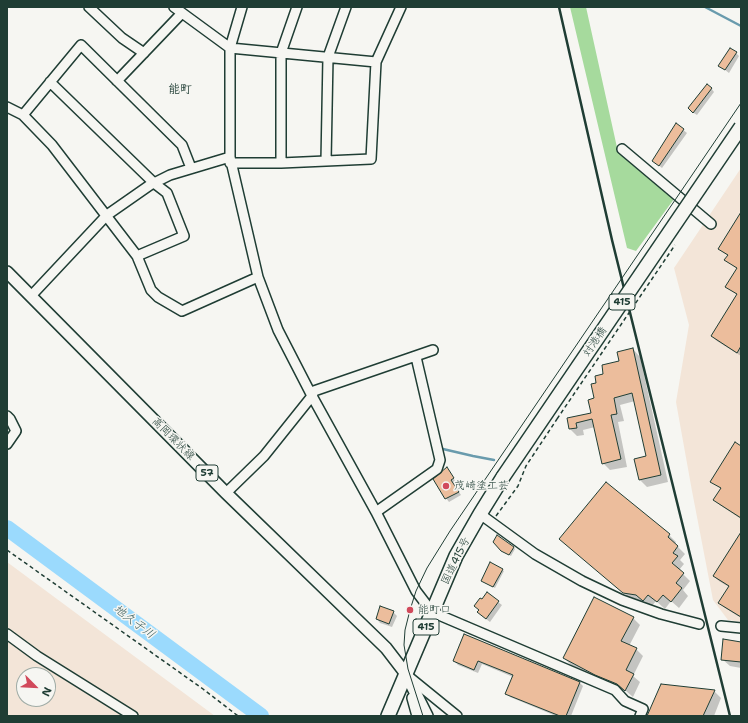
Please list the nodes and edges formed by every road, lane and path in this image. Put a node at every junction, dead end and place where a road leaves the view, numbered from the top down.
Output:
1 (89, 7) edge
2 (174, 7) edge
3 (242, 7) edge
4 (297, 7) edge
5 (346, 7) edge
6 (401, 7) edge
7 (182, 14) junction
8 (230, 48) junction
9 (144, 53) junction
10 (281, 53) junction
11 (328, 57) junction
12 (376, 62) junction
13 (117, 81) junction
14 (50, 82) junction
15 (7, 107) edge
16 (23, 115) junction
17 (741, 127) edge
18 (622, 149) dead end
19 (230, 160) junction
20 (326, 161) junction
21 (281, 163) junction
22 (191, 168) junction
23 (154, 183) junction
24 (107, 215) junction
25 (711, 224) dead end
26 (675, 245) dead end
27 (137, 256) junction
28 (7, 272) edge
29 (258, 277) junction
30 (31, 296) junction
31 (433, 350) dead end
32 (416, 357) junction
33 (312, 396) junction
34 (7, 416) edge
35 (7, 444) edge
36 (503, 477) joint
37 (226, 493) junction
38 (376, 512) junction
39 (480, 514) junction
40 (491, 522) junction
41 (7, 550) edge
42 (432, 612) junction
43 (699, 624) dead end
44 (720, 626) dead end
45 (741, 628) edge
46 (7, 634) edge
47 (406, 674) junction
48 (133, 716) edge
49 (238, 716) edge
50 (388, 716) edge
51 (418, 716) edge
52 (427, 716) edge
53 (457, 716) edge
54 (640, 716) edge

1 - 9 street
2 - 7 street
3 - 8 street
4 - 10 street
5 - 11 street
6 - 12 street
7 - 8 street
7 - 9 street
8 - 10 street
8 - 19 street
9 - 13 street
10 - 11 street
10 - 21 street
11 - 12 street
11 - 20 street
12 - 20 street
13 - 14 street
13 - 22 street
14 - 16 street
14 - 23 street
15 - 16 street
16 - 24 street
17 - 36 highway, 対港橋 / 415, bridge
18 - 25 street
19 - 21 street
19 - 22 street
19 - 29 street
20 - 21 street
22 - 23 street
23 - 24 street
23 - 27 street
24 - 27 street
24 - 30 street
26 - 40 path, bridge
27 - 29 street
28 - 30 main road, 高岡環状線 / 57
29 - 33 street
30 - 37 main road, 高岡環状線 / 57
31 - 32 street
32 - 33 street
32 - 38 street
33 - 37 street
33 - 38 street
34 - 35 street
36 - 39 highway, 国道415号 / 415
37 - 47 main road, 高岡環状線 / 57
38 - 42 street
39 - 40 street
39 - 42 highway, 国道415号 / 415
40 - 43 street
41 - 49 path
42 - 47 highway, 国道415号 / 415
42 - 54 street
44 - 45 street
46 - 48 street
47 - 50 highway, 国道415号 / 415
47 - 51 main road
47 - 52 main road
47 - 53 street

